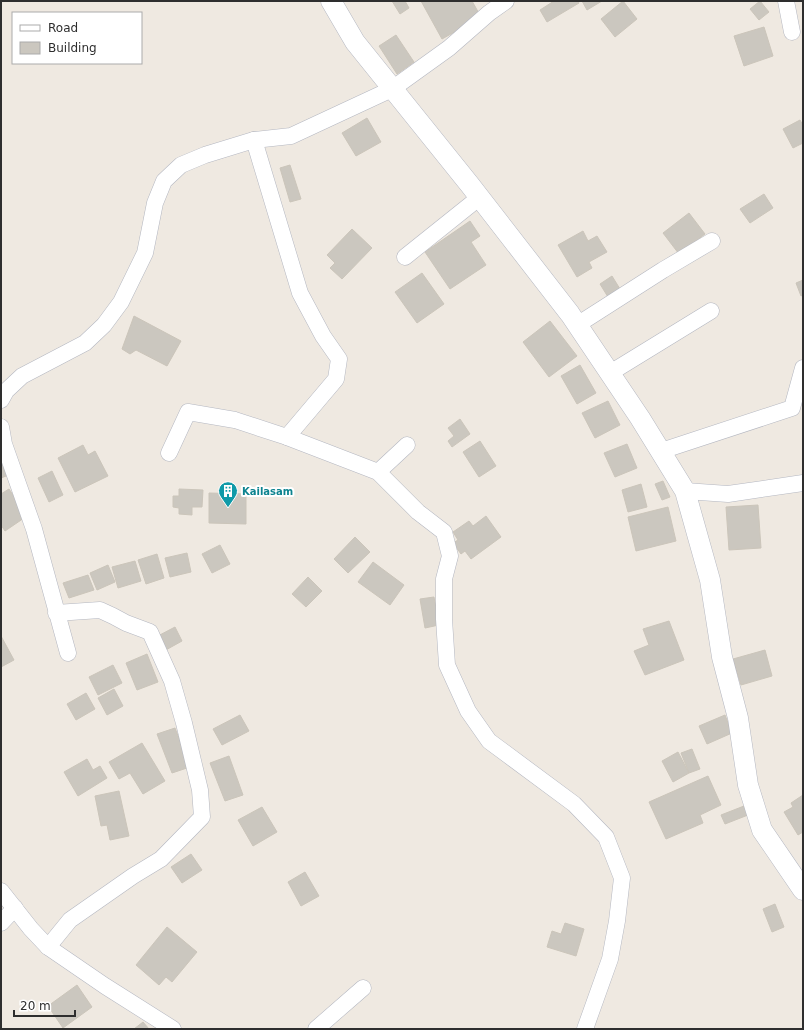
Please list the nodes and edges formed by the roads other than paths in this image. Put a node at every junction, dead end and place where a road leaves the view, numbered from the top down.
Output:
1 (331, 1) edge
2 (506, 1) edge
3 (786, 1) edge
4 (792, 32) dead end
5 (392, 89) junction
6 (254, 140) junction
7 (480, 197) junction
8 (712, 241) dead end
9 (404, 257) dead end
10 (711, 311) dead end
11 (577, 325) junction
12 (803, 368) edge
13 (610, 373) junction
14 (1, 400) edge
15 (1, 427) edge
16 (287, 437) junction
17 (406, 446) dead end
18 (661, 451) junction
19 (169, 453) dead end
20 (378, 472) junction
21 (803, 483) edge
22 (685, 491) junction
23 (56, 613) junction
24 (68, 652) dead end
25 (803, 890) edge
26 (1, 891) edge
27 (15, 908) junction
28 (1, 923) edge
29 (48, 947) junction
30 (363, 988) dead end
31 (173, 1029) edge
32 (316, 1029) edge
33 (585, 1029) edge

1 - 5 street
2 - 5 street
3 - 4 street
5 - 6 street
5 - 7 street
6 - 14 street
6 - 16 street
7 - 9 street
7 - 11 street
8 - 11 street
10 - 13 street
11 - 13 street
12 - 18 street
13 - 18 street
15 - 23 street
16 - 19 street
16 - 20 street
17 - 20 street
18 - 22 street
20 - 33 street
21 - 22 street
22 - 25 street
23 - 24 street
23 - 29 street
26 - 27 street
27 - 28 street
27 - 29 street
29 - 31 street
30 - 32 street

